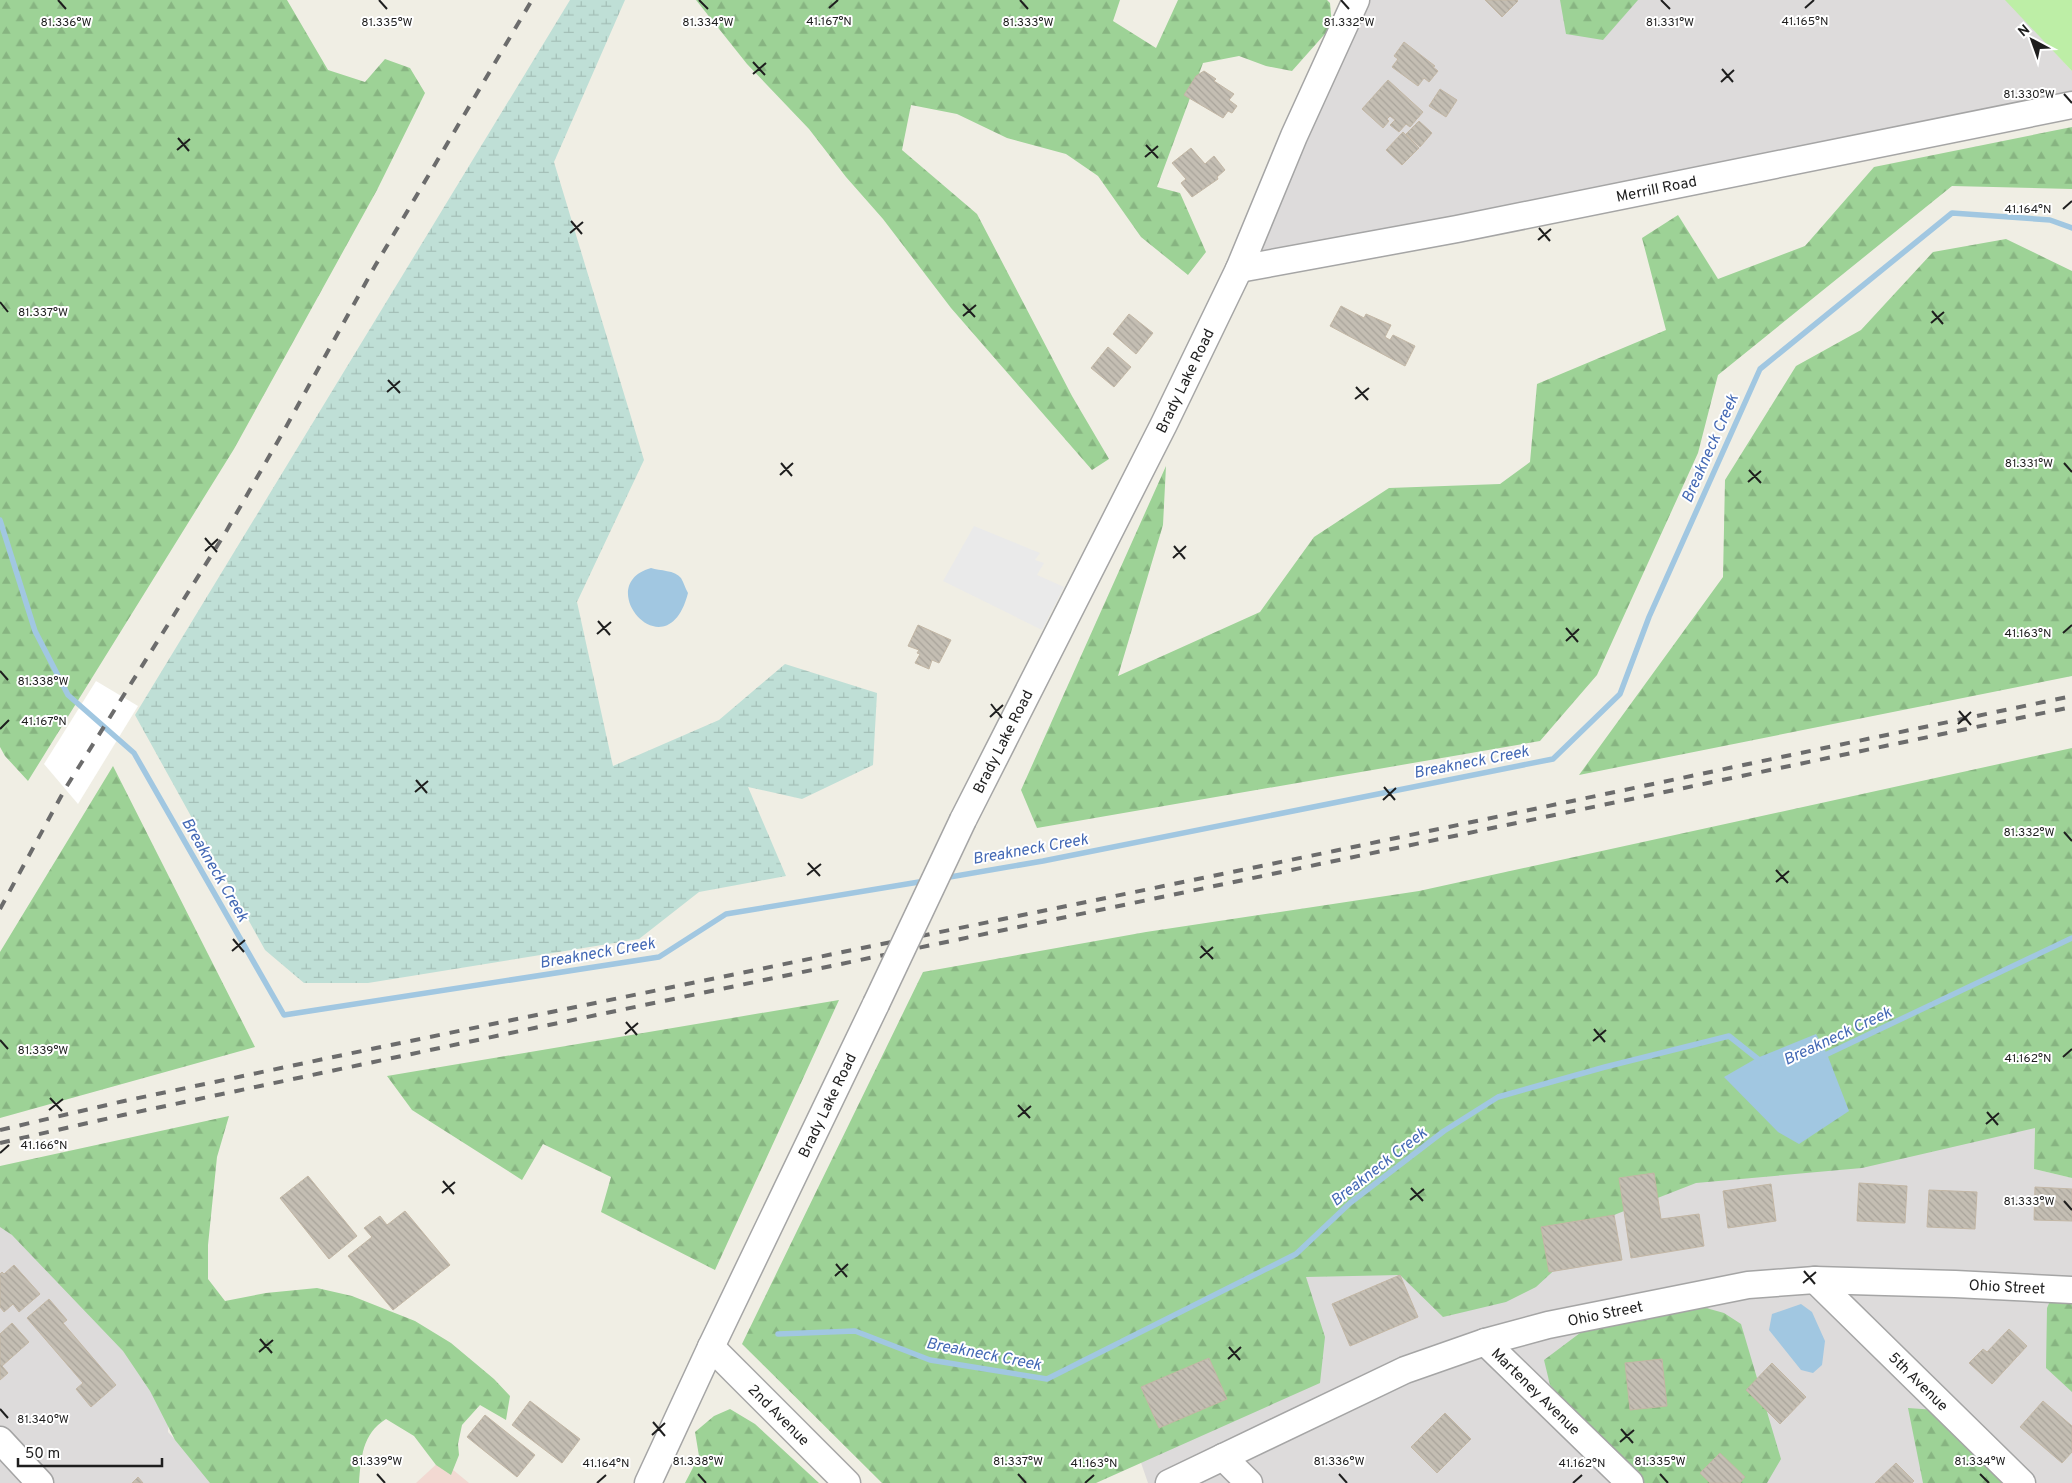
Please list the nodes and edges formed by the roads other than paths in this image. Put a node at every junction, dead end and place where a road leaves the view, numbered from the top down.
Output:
1 (1356, 0) edge
2 (2072, 105) edge
3 (1239, 269) junction
4 (1815, 1280) junction
5 (2072, 1290) edge
6 (1485, 1342) junction
7 (711, 1348) junction
8 (0, 1440) edge
9 (1223, 1458) junction
10 (40, 1483) edge
11 (648, 1483) edge
12 (847, 1483) edge
13 (1169, 1483) edge
14 (1249, 1483) edge
15 (1630, 1483) edge
16 (2022, 1483) edge

1 - 3 street, Brady Lake Road
2 - 3 street, Merrill Road
3 - 7 street, Brady Lake Road, bridge
4 - 5 street, Ohio Street
4 - 6 street, Ohio Street
4 - 16 street, 5th Avenue
6 - 9 street, Ohio Street
6 - 15 street, Marteney Avenue
7 - 11 street, Brady Lake Road
7 - 12 street, 2nd Avenue
8 - 10 street
9 - 13 street, Ohio Street
9 - 14 street

